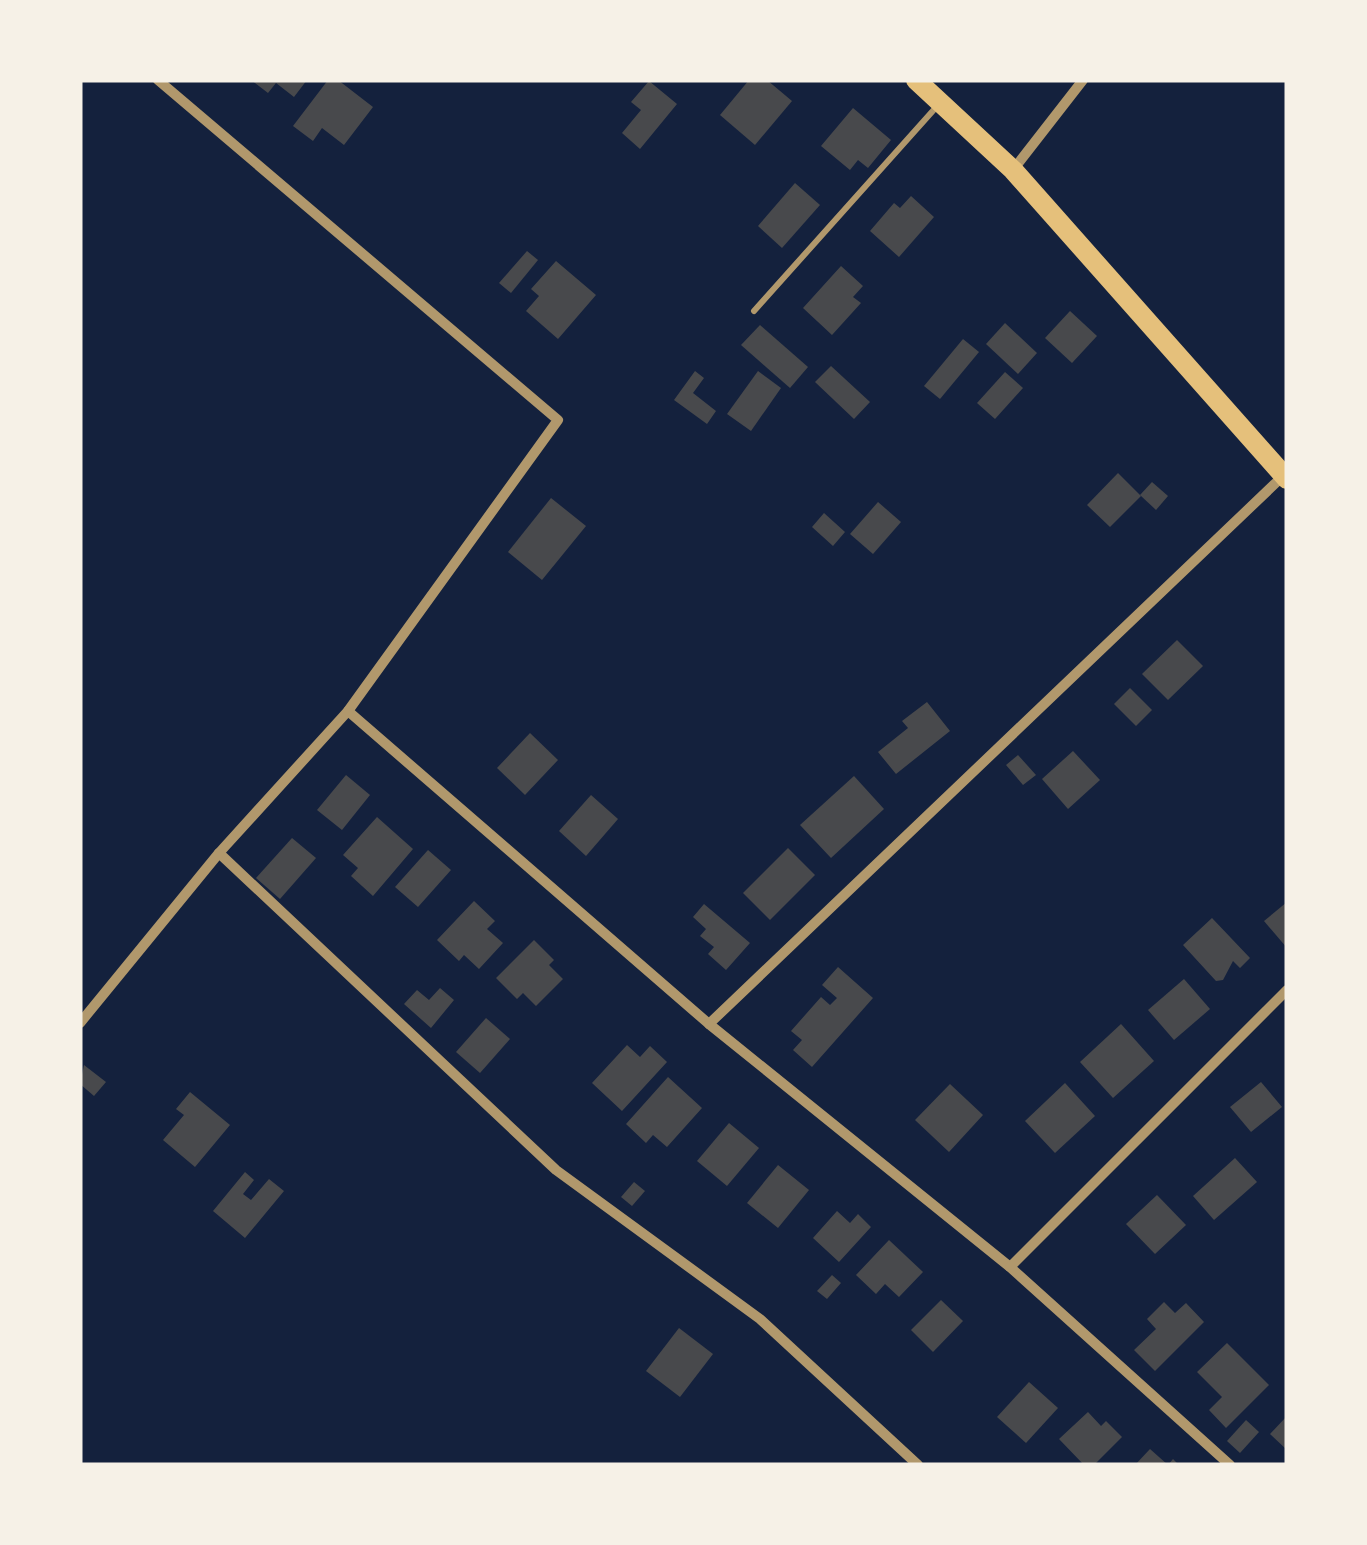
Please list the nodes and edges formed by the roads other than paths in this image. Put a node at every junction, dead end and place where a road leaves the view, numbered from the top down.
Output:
1 (158, 80) edge
2 (916, 80) edge
3 (1083, 80) edge
4 (940, 102) junction
5 (1012, 170) junction
6 (754, 311) dead end
7 (1286, 477) edge
8 (348, 711) junction
9 (218, 853) junction
10 (1287, 990) edge
11 (80, 1023) edge
12 (709, 1024) junction
13 (1010, 1267) junction
14 (918, 1465) edge
15 (1230, 1465) edge

1 - 8 street
2 - 4 main road
3 - 5 street
4 - 5 main road
4 - 6 lane
5 - 7 main road
7 - 12 street
8 - 9 street
8 - 12 street
9 - 11 street
9 - 14 street
10 - 13 street
12 - 13 street
13 - 15 street

